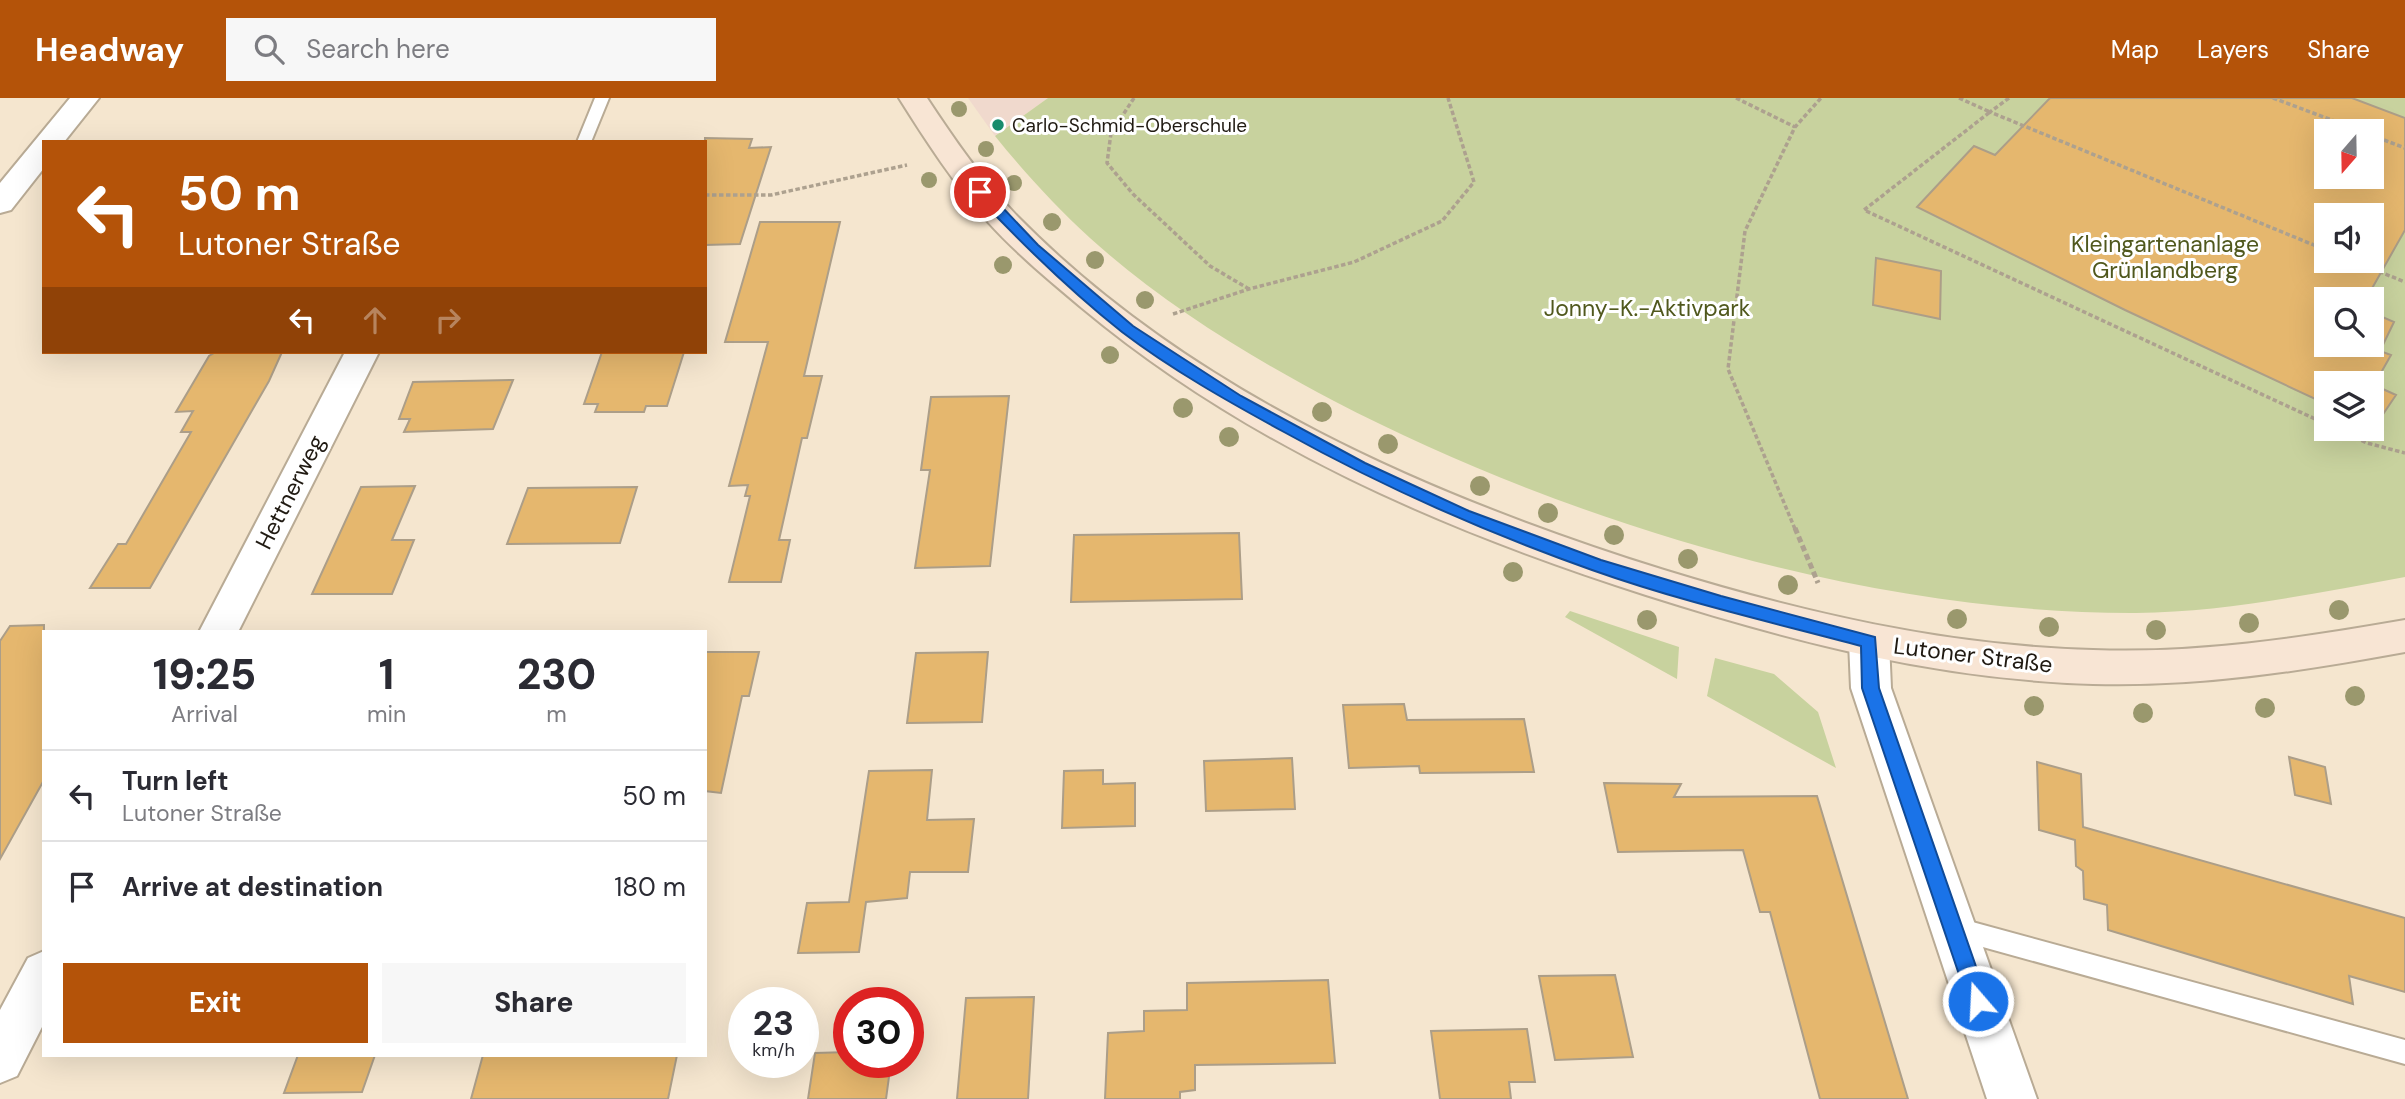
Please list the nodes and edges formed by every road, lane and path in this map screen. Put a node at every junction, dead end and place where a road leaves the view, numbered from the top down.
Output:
1 (85, 98) edge
2 (602, 98) edge
3 (913, 98) edge
4 (1135, 98) edge
5 (1448, 98) edge
6 (1736, 98) edge
7 (1821, 98) edge
8 (1959, 98) edge
9 (2009, 98) edge
10 (2273, 98) edge
11 (1990, 112) junction
12 (2329, 119) edge
13 (1795, 127) junction
14 (51, 140) edge
15 (585, 140) edge
16 (2384, 140) edge
17 (2405, 148) edge
18 (907, 165) dead end
19 (707, 195) edge
20 (2314, 245) edge
21 (2383, 273) edge
22 (2405, 282) edge
23 (1249, 289) junction
24 (1173, 314) dead end
25 (361, 354) edge
26 (2314, 418) edge
27 (2363, 441) edge
28 (2405, 453) edge
29 (1818, 583) dead end
30 (219, 630) edge
31 (2405, 636) edge
32 (1869, 642) junction
33 (1953, 928) junction
34 (42, 978) edge
35 (2405, 1052) edge
36 (0, 1059) edge
37 (2012, 1099) edge

1 - 14 street
2 - 15 lane
3 - 32 street, Lutoner Straße
4 - 23 path
5 - 23 path
6 - 13 path
7 - 13 path
8 - 11 path
9 - 11 path
10 - 12 path
11 - 20 path
11 - 26 path
13 - 29 path
16 - 17 path
18 - 19 path
21 - 22 path
23 - 24 path
25 - 30 street, Hettnerweg
27 - 28 path
31 - 32 street, Lutoner Straße
32 - 33 street
33 - 35 lane
33 - 37 street
34 - 36 street

